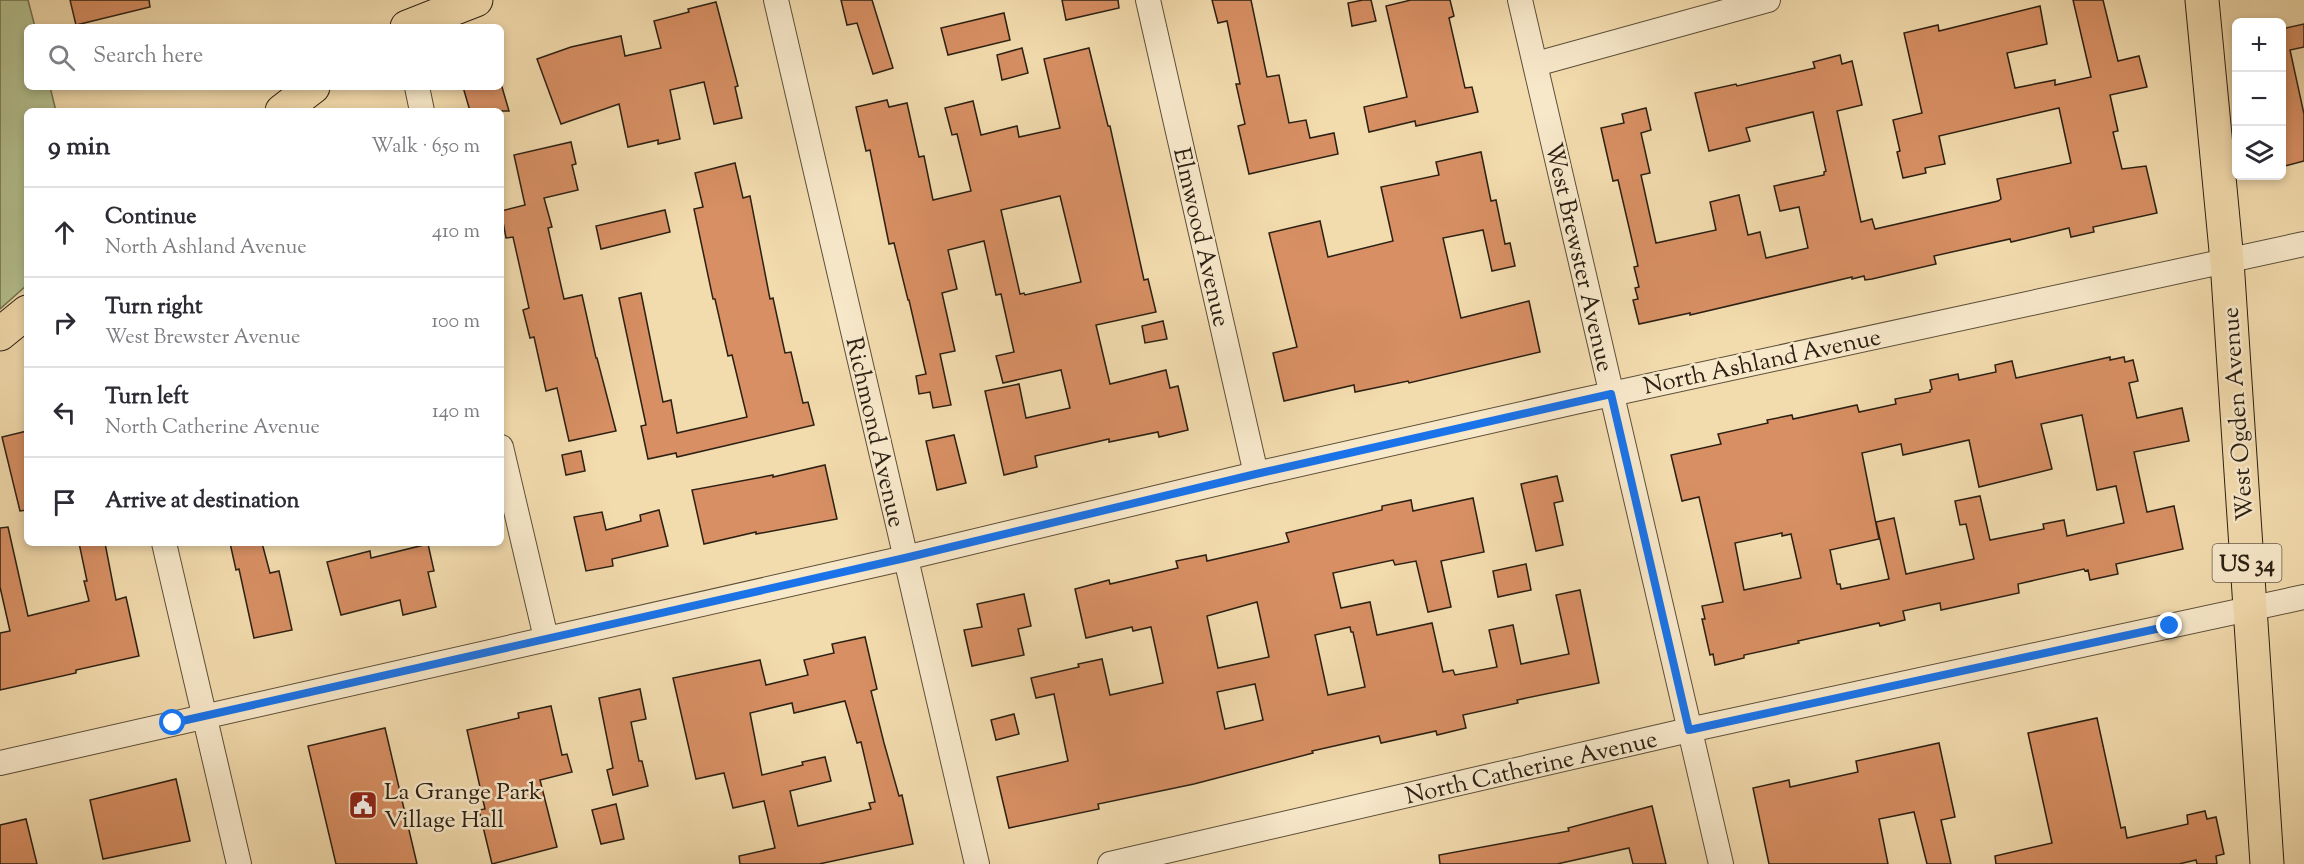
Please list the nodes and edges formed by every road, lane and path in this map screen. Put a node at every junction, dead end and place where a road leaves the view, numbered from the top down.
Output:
1 (476, 0) edge
2 (776, 0) edge
3 (1148, 0) edge
4 (1521, 0) edge
5 (1768, 0) edge
6 (2202, 0) edge
7 (415, 24) edge
8 (1536, 64) junction
9 (309, 90) edge
10 (418, 90) edge
11 (286, 108) edge
12 (421, 108) edge
13 (2304, 244) edge
14 (2226, 261) junction
15 (24, 314) edge
16 (0, 334) edge
17 (1611, 394) junction
18 (504, 460) edge
19 (1256, 474) junction
20 (165, 546) edge
21 (905, 558) junction
22 (2304, 597) edge
23 (2250, 609) junction
24 (546, 638) junction
25 (205, 715) junction
26 (1689, 730) junction
27 (0, 763) edge
28 (239, 864) edge
29 (977, 864) edge
30 (1110, 864) edge
31 (1721, 864) edge
32 (2267, 864) edge

1 - 7 main road
2 - 21 street, Richmond Avenue
3 - 19 street, Elmwood Avenue
4 - 8 street, West Brewster Avenue
5 - 8 street
6 - 14 main road, West Ogden Avenue / US 34
8 - 17 street, West Brewster Avenue
9 - 11 main road
10 - 12 street
13 - 14 street, North Ashland Avenue
14 - 17 street, North Ashland Avenue
14 - 23 main road, West Ogden Avenue / US 34
15 - 16 main road
17 - 19 street, North Ashland Avenue
17 - 26 street, West Brewster Avenue
18 - 24 street
19 - 21 street, North Ashland Avenue
20 - 25 street
21 - 24 street, North Ashland Avenue
21 - 29 street, Richmond Avenue
22 - 23 street, North Catherine Avenue
23 - 26 street, North Catherine Avenue
23 - 32 main road, West Ogden Avenue / US 34
24 - 25 street, North Ashland Avenue
25 - 27 street, North Ashland Avenue
25 - 28 street
26 - 30 street, North Catherine Avenue
26 - 31 street, West Brewster Avenue

